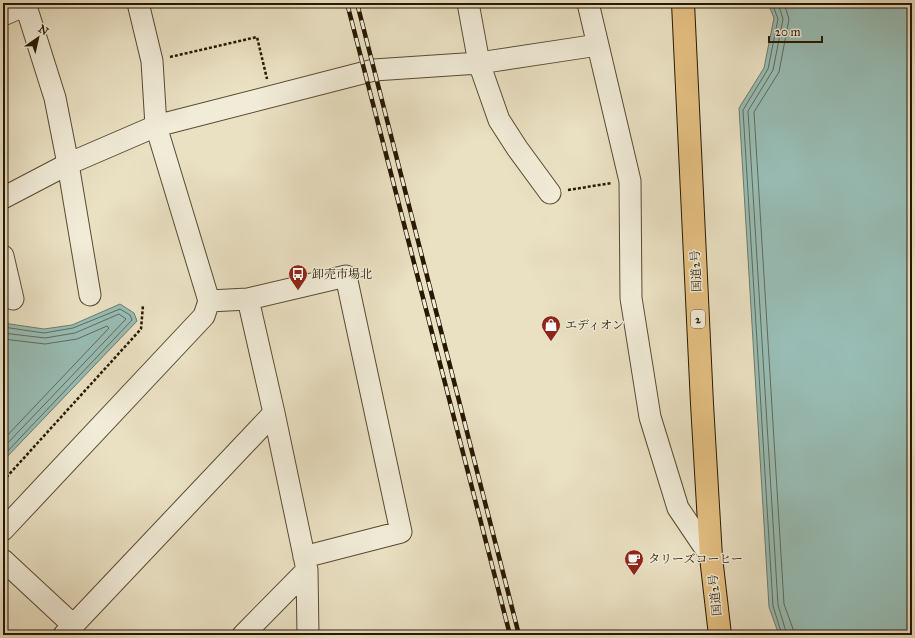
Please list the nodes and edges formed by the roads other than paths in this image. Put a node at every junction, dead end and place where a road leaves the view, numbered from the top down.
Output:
1 (138, 3) edge
2 (468, 3) edge
3 (588, 3) edge
4 (683, 3) edge
5 (26, 4) edge
6 (3, 15) edge
7 (598, 46) junction
8 (479, 62) junction
9 (156, 126) junction
10 (68, 164) junction
11 (550, 193) road end
12 (3, 198) edge
13 (3, 256) edge
14 (90, 296) dead end
15 (13, 299) dead end
16 (248, 299) junction
17 (209, 301) junction
18 (274, 413) junction
19 (3, 530) edge
20 (711, 557) junction
21 (3, 560) edge
22 (306, 563) junction
23 (69, 630) edge
24 (243, 635) edge
25 (308, 635) edge
26 (720, 635) edge

1 - 9 street
2 - 8 street
3 - 7 street
4 - 20 highway, 国道2号 / 2
5 - 6 street
5 - 10 street
7 - 8 street
7 - 20 street
8 - 9 street
8 - 11 street
9 - 10 street
9 - 17 street
10 - 12 street
10 - 14 street
13 - 15 street
16 - 17 street
16 - 18 street
16 - 22 street
17 - 19 street
18 - 22 street
18 - 23 street
20 - 26 highway, 国道2号 / 2
21 - 23 street
22 - 24 street
22 - 25 street

